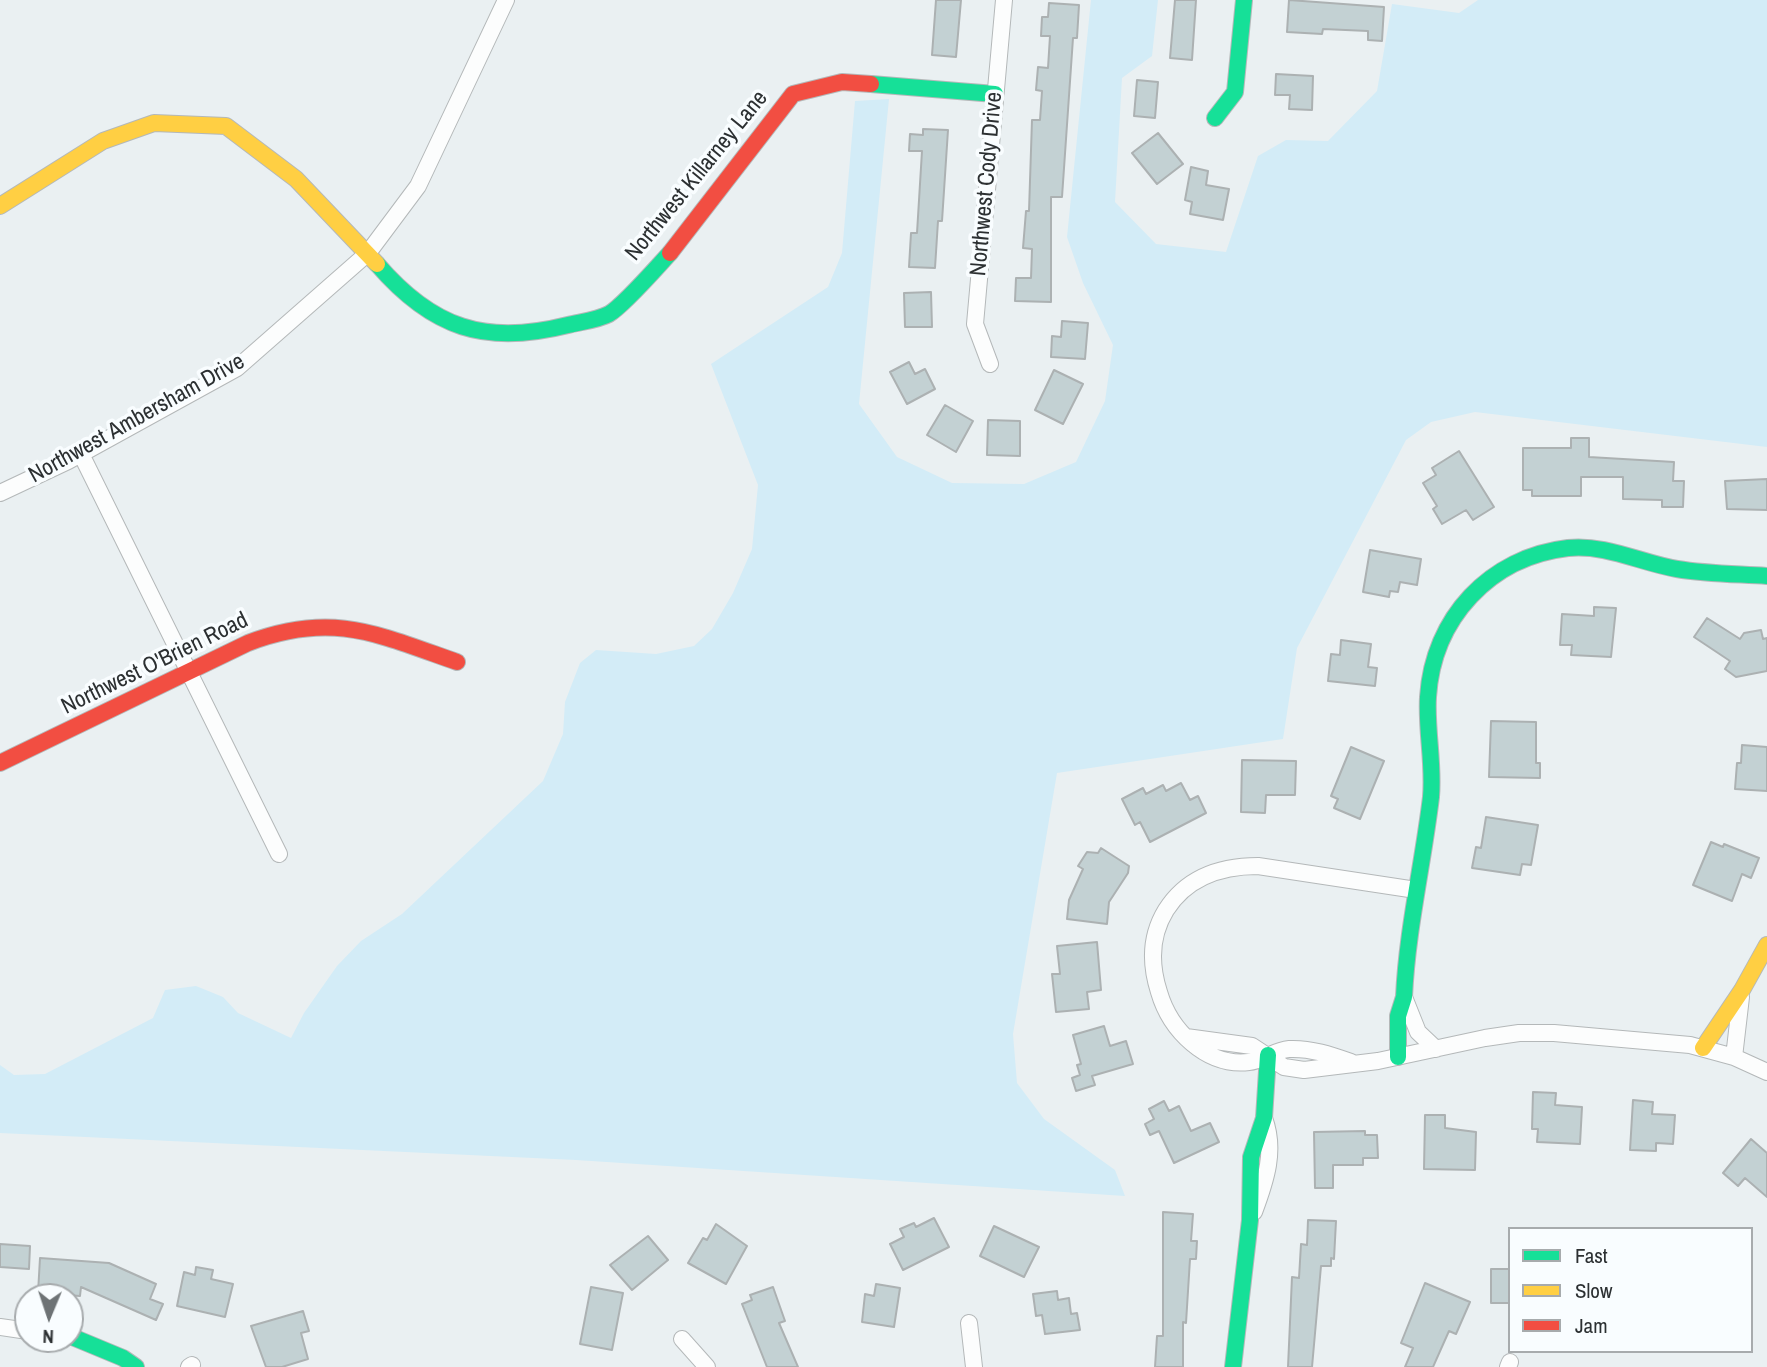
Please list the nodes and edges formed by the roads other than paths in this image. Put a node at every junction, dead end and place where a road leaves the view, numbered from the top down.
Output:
1 (506, 0) edge
2 (1004, 0) edge
3 (1244, 0) edge
4 (995, 94) junction
5 (1214, 118) dead end
6 (0, 206) edge
7 (368, 253) junction
8 (990, 364) dead end
9 (81, 454) junction
10 (0, 493) edge
11 (1767, 576) edge
12 (457, 662) dead end
13 (189, 673) junction
14 (0, 763) edge
15 (279, 854) dead end
16 (1416, 890) junction
17 (1767, 945) edge
18 (1742, 990) junction
19 (1405, 998) junction
20 (1703, 1048) junction
21 (1436, 1049) junction
22 (1268, 1055) junction
23 (1398, 1057) junction
24 (1734, 1057) junction
25 (1767, 1072) edge
26 (969, 1323) dead end
27 (682, 1339) dead end
28 (84, 1343) edge
29 (136, 1367) edge
30 (707, 1367) edge
31 (974, 1367) edge
32 (1233, 1367) edge

1 - 7 street, Northwest Ambersham Drive
2 - 4 street, Northwest Cody Drive
3 - 5 street
4 - 7 street, Northwest Killarney Lane
4 - 8 street, Northwest Cody Drive
6 - 7 street, Northwest Killarney Lane
7 - 9 street, Northwest Ambersham Drive
9 - 10 street, Northwest Ambersham Drive
9 - 13 street
11 - 16 street
12 - 13 street, Northwest O'Brien Road
13 - 14 street, Northwest O'Brien Road
13 - 15 street
16 - 19 street
16 - 22 street
17 - 18 street
18 - 20 street
18 - 24 street
19 - 21 street
19 - 23 street
20 - 21 street
20 - 24 street
21 - 23 street
22 - 23 street
22 - 32 street
24 - 25 street
26 - 31 street
27 - 30 street
28 - 29 street

